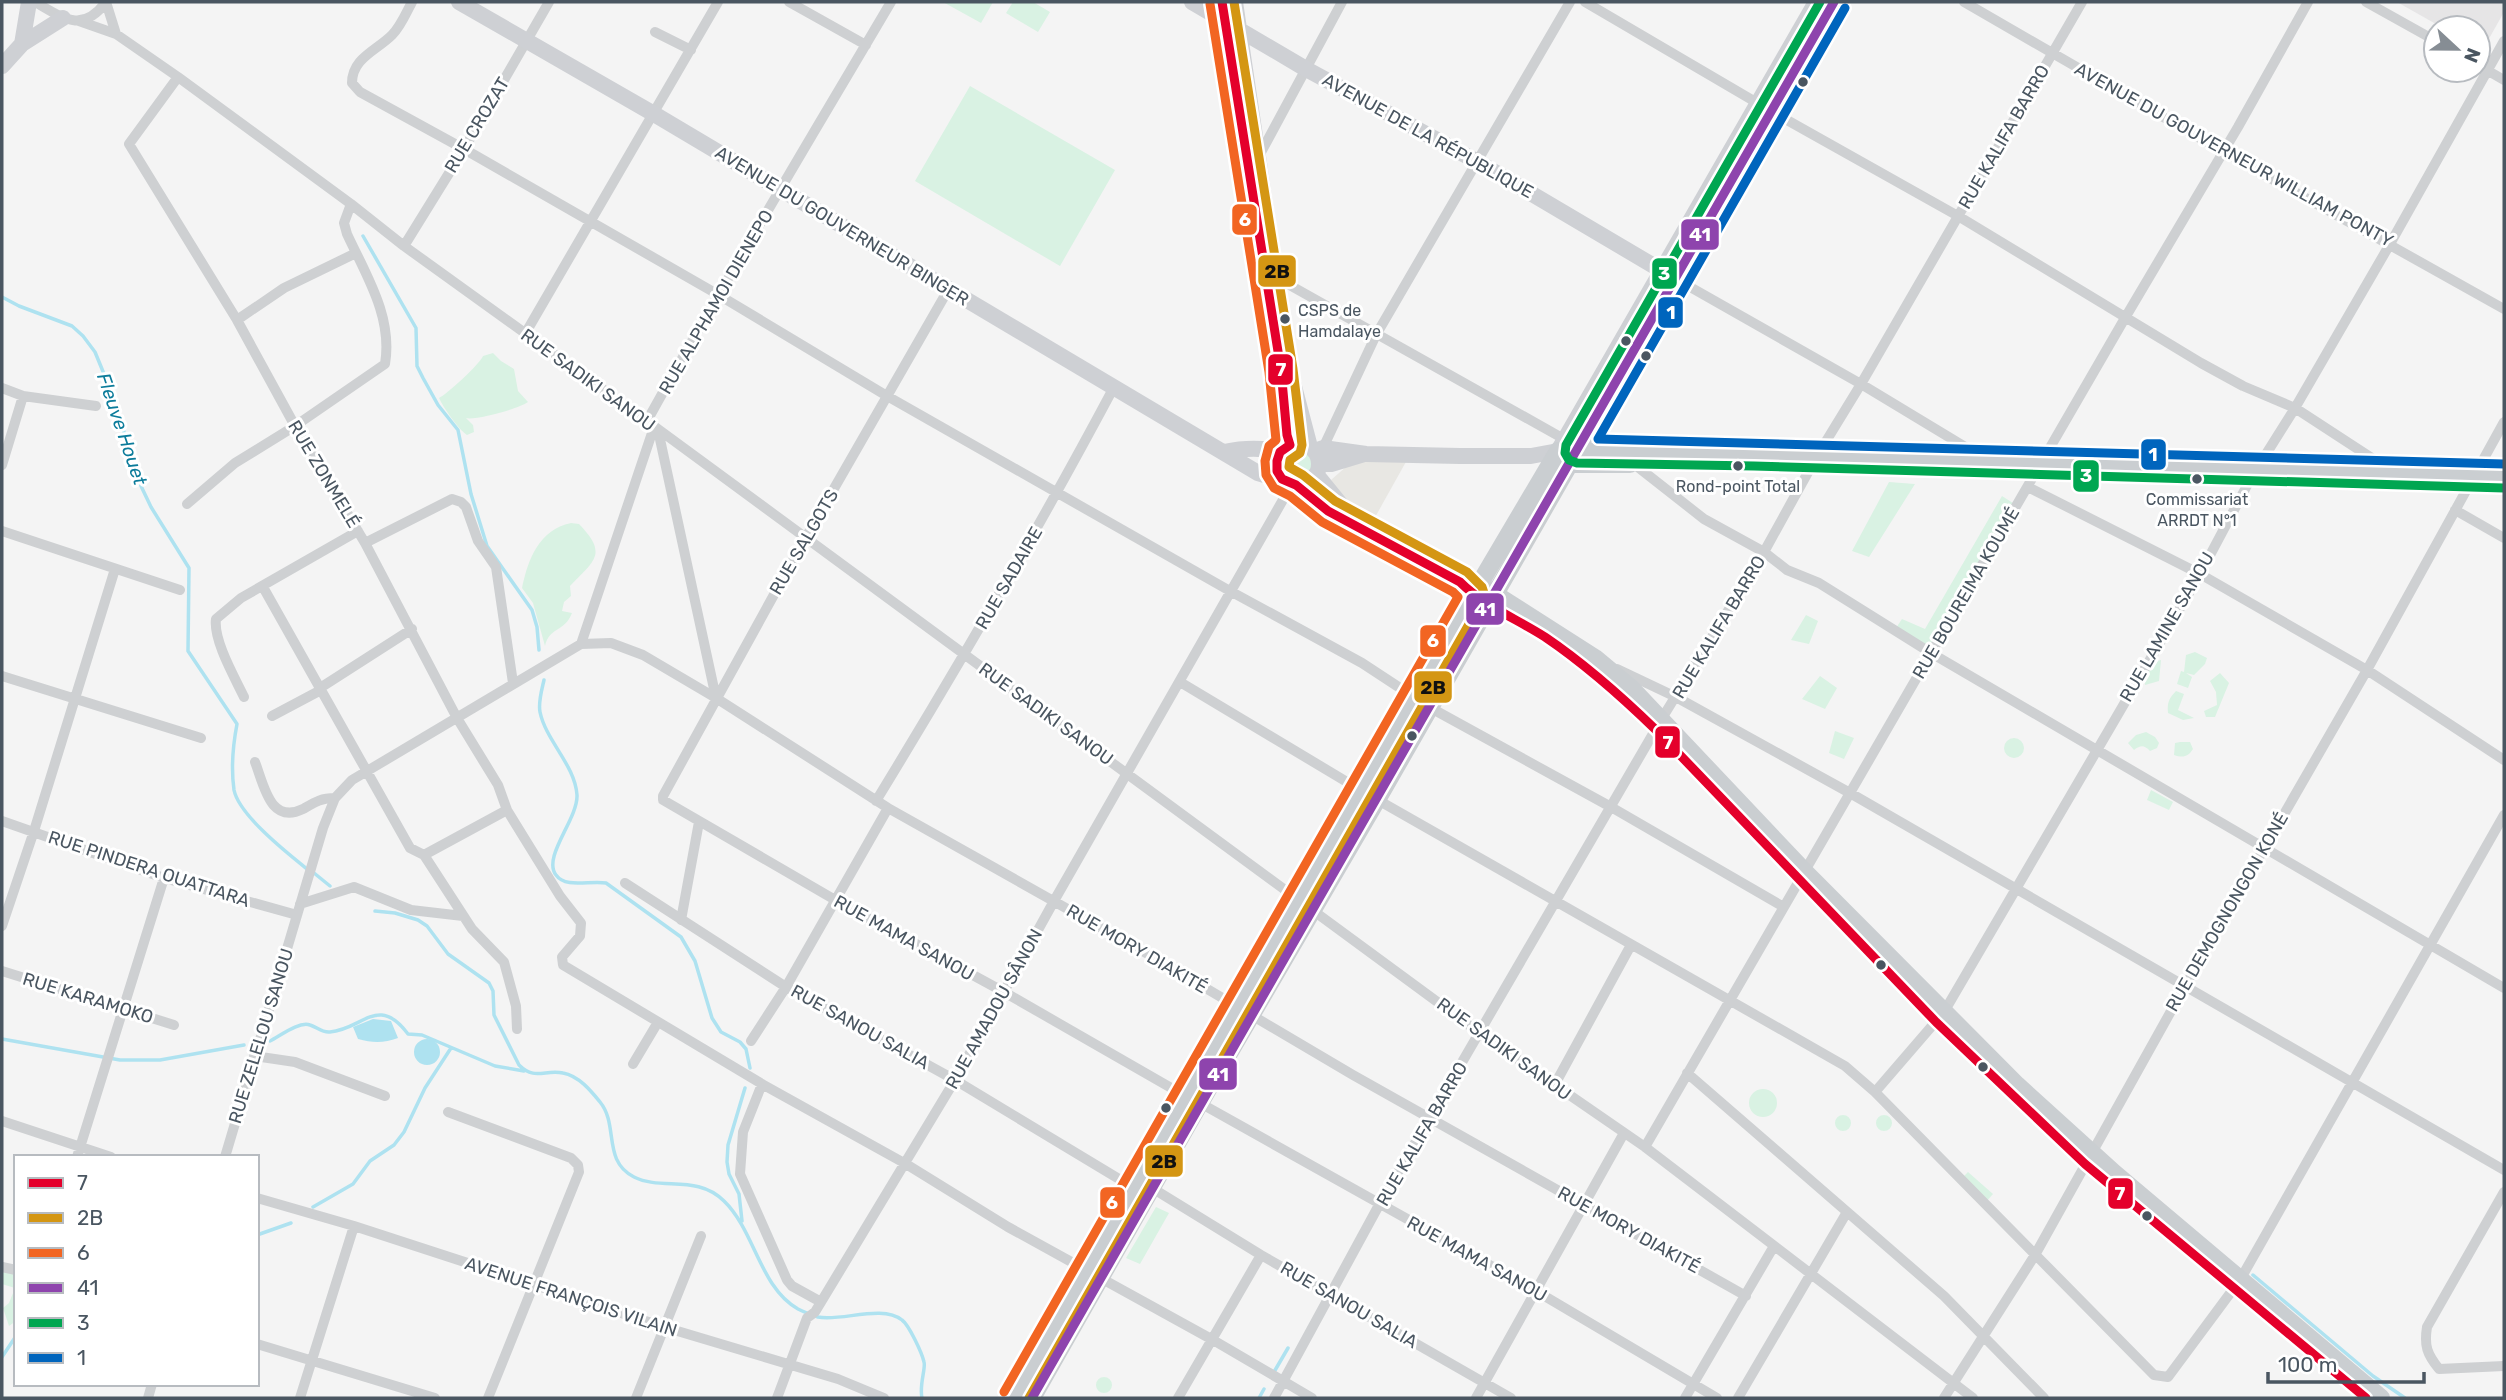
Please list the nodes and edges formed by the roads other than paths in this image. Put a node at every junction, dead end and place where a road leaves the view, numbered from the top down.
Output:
1 (29, 2) edge
2 (35, 2) edge
3 (106, 2) edge
4 (412, 2) edge
5 (459, 2) edge
6 (549, 2) edge
7 (718, 2) edge
8 (789, 2) edge
9 (891, 2) edge
10 (1192, 2) edge
11 (1222, 2) edge
12 (1236, 2) edge
13 (1342, 2) edge
14 (1570, 2) edge
15 (1585, 2) edge
16 (1816, 2) edge
17 (1834, 2) edge
18 (1964, 2) edge
19 (2082, 2) edge
20 (2308, 2) edge
21 (2366, 2) edge
22 (71, 20) junction
23 (1232, 24) junction
24 (655, 32) dead end
25 (2422, 33) edge
26 (116, 34) junction
27 (527, 40) junction
28 (2504, 41) edge
29 (22, 44) junction
30 (866, 45) junction
31 (691, 50) junction
32 (2053, 53) junction
33 (2492, 56) edge
34 (2, 66) edge
35 (1306, 69) junction
36 (178, 78) junction
37 (2475, 84) edge
38 (1765, 108) junction
39 (654, 114) junction
40 (464, 149) junction
41 (2222, 151) junction
42 (1259, 156) junction
43 (1476, 161) junction
44 (781, 191) junction
45 (351, 204) junction
46 (1958, 216) junction
47 (590, 222) junction
48 (2390, 244) junction
49 (404, 246) junction
50 (356, 253) junction
51 (1669, 274) junction
52 (1277, 278) junction
53 (948, 290) junction
54 (717, 294) junction
55 (2504, 309) edge
56 (2125, 318) junction
57 (237, 320) junction
58 (525, 334) junction
59 (1376, 335) junction
60 (1861, 384) junction
61 (1114, 387) junction
62 (2, 388) edge
63 (23, 396) junction
64 (887, 396) junction
65 (96, 405) dead end
66 (2295, 408) junction
67 (2504, 422) edge
68 (295, 426) junction
69 (653, 426) junction
70 (1285, 449) junction
71 (1224, 453) junction
72 (1564, 454) junction
73 (1317, 457) junction
74 (1632, 458) junction
75 (1815, 461) junction
76 (2, 465) edge
77 (1997, 466) junction
78 (2254, 473) junction
79 (2392, 473) junction
80 (2035, 474) junction
81 (2504, 476) edge
82 (2470, 480) junction
83 (2410, 483) junction
84 (1292, 484) junction
85 (2504, 485) edge
86 (1058, 493) junction
87 (187, 504) dead end
88 (2455, 510) junction
89 (1354, 525) junction
90 (2, 531) edge
91 (358, 531) junction
92 (805, 538) junction
93 (2504, 538) edge
94 (365, 543) junction
95 (1764, 552) junction
96 (115, 569) junction
97 (2200, 574) junction
98 (263, 587) junction
99 (180, 590) dead end
100 (1230, 591) junction
101 (1479, 591) junction
102 (412, 629) junction
103 (581, 644) junction
104 (1931, 653) junction
105 (965, 655) junction
106 (1595, 658) junction
107 (2367, 670) junction
108 (2, 677) edge
109 (1180, 682) junction
110 (513, 683) junction
111 (320, 689) junction
112 (244, 697) dead end
113 (1676, 697) junction
114 (716, 698) junction
115 (75, 700) junction
116 (1422, 703) junction
117 (272, 716) dead end
118 (457, 718) junction
119 (1659, 725) junction
120 (201, 738) dead end
121 (2095, 749) junction
122 (2504, 760) edge
123 (255, 762) dead end
124 (367, 770) junction
125 (1127, 773) junction
126 (1850, 793) junction
127 (663, 796) joint
128 (1369, 796) junction
129 (335, 798) junction
130 (876, 801) junction
131 (1611, 807) junction
132 (888, 808) junction
133 (507, 810) junction
134 (2504, 815) edge
135 (2, 821) edge
136 (699, 822) junction
137 (34, 831) junction
138 (2263, 848) junction
139 (424, 855) junction
140 (1801, 875) junction
141 (164, 878) junction
142 (625, 883) dead end
143 (2017, 890) junction
144 (837, 901) junction
145 (1054, 901) junction
146 (1556, 903) junction
147 (1305, 904) junction
148 (1782, 906) junction
149 (298, 910) junction
150 (463, 916) junction
151 (681, 920) junction
152 (2, 926) edge
153 (1631, 945) junction
154 (2430, 945) junction
155 (2, 971) edge
156 (2185, 986) junction
157 (786, 987) junction
158 (2504, 988) edge
159 (1004, 992) junction
160 (1730, 1000) junction
161 (123, 1009) junction
162 (1243, 1011) junction
163 (1940, 1017) junction
164 (658, 1023) junction
165 (174, 1025) dead end
166 (517, 1029) dead end
167 (1481, 1034) junction
168 (751, 1041) dead end
169 (254, 1056) junction
170 (633, 1064) dead end
171 (1687, 1073) junction
172 (955, 1080) junction
173 (2351, 1082) junction
174 (762, 1084) junction
175 (1554, 1086) junction
176 (1875, 1091) junction
177 (384, 1096) dead end
178 (1194, 1100) junction
179 (449, 1112) dead end
180 (1430, 1119) junction
181 (2, 1121) edge
182 (1624, 1133) junction
183 (1644, 1147) junction
184 (78, 1152) edge
185 (98, 1155) edge
186 (226, 1155) edge
187 (2088, 1158) junction
188 (906, 1164) junction
189 (2504, 1170) edge
190 (1143, 1188) junction
191 (2504, 1192) edge
192 (259, 1199) edge
193 (1583, 1203) junction
194 (1379, 1205) junction
195 (1847, 1212) junction
196 (354, 1226) junction
197 (701, 1236) dead end
198 (1774, 1246) junction
199 (1261, 1255) junction
200 (2035, 1255) junction
201 (1094, 1273) junction
202 (1811, 1275) junction
203 (533, 1284) junction
204 (2237, 1284) junction
205 (1536, 1291) junction
206 (1331, 1293) junction
207 (1746, 1296) junction
208 (821, 1301) junction
209 (664, 1327) junction
210 (1983, 1338) junction
211 (1213, 1340) junction
212 (259, 1345) edge
213 (312, 1359) junction
214 (789, 1365) junction
215 (2504, 1366) edge
216 (1283, 1382) junction
217 (1485, 1383) junction
218 (1694, 1384) junction
219 (1953, 1384) junction
220 (300, 1398) edge
221 (435, 1398) edge
222 (488, 1398) edge
223 (635, 1398) edge
224 (777, 1398) edge
225 (884, 1398) edge
226 (1015, 1398) edge
227 (1032, 1398) edge
228 (1178, 1398) edge
229 (1274, 1398) edge
230 (1312, 1398) edge
231 (1476, 1398) edge
232 (1511, 1398) edge
233 (1685, 1398) edge
234 (1717, 1398) edge
235 (1738, 1398) edge
236 (1944, 1398) edge
237 (1973, 1398) edge
238 (2044, 1398) edge
239 (2366, 1398) edge
240 (2381, 1398) edge

1 - 29 main road
2 - 22 street, RUE SADIKI SANOU
3 - 22 street
3 - 26 street
4 - 40 street
5 - 27 main road, AVENUE DU GOUVERNEUR BINGER
6 - 27 street, RUE CROZAT
7 - 31 street
8 - 30 street
9 - 30 street, RUE ALPHAMOI DIENEPO
10 - 23 main road, AVENUE DE LA RÉPUBLIQUE
11 - 23 main road
12 - 23 main road
13 - 35 street
14 - 43 street
15 - 38 street
16 - 38 main road
17 - 38 main road
18 - 32 street, AVENUE DU GOUVERNEUR WILLIAM PONTY
19 - 32 street, RUE KALIFA BARRO
20 - 41 street, RUE BOUREIMA KOUMÉ
21 - 25 street
22 - 26 street, RUE SADIKI SANOU
22 - 29 main road
23 - 35 main road, AVENUE DE LA RÉPUBLIQUE
23 - 42 main road
23 - 70 main road
24 - 31 street
26 - 36 street, RUE SADIKI SANOU
27 - 39 main road, AVENUE DU GOUVERNEUR BINGER
27 - 40 street, RUE CROZAT
28 - 33 street, RUE LAMINE SANOU
29 - 34 main road
30 - 44 street, RUE ALPHAMOI DIENEPO
31 - 39 street
32 - 41 street, AVENUE DU GOUVERNEUR WILLIAM PONTY
32 - 46 street, RUE KALIFA BARRO
35 - 42 street
35 - 43 main road, AVENUE DE LA RÉPUBLIQUE
36 - 45 street, RUE SADIKI SANOU
36 - 57 street, RUE ZONMELÉ
37 - 48 street, RUE LAMINE SANOU
38 - 46 street
38 - 51 main road
39 - 44 main road, AVENUE DU GOUVERNEUR BINGER
39 - 47 street
40 - 47 street
40 - 49 street, RUE CROZAT
41 - 48 street, AVENUE DU GOUVERNEUR WILLIAM PONTY
41 - 56 street, RUE BOUREIMA KOUMÉ
42 - 52 main road
43 - 51 main road, AVENUE DE LA RÉPUBLIQUE
43 - 59 street
44 - 53 main road, AVENUE DU GOUVERNEUR BINGER
44 - 54 street, RUE ALPHAMOI DIENEPO
45 - 49 street, RUE SADIKI SANOU
45 - 50 street
46 - 56 street
46 - 60 street, RUE KALIFA BARRO
47 - 54 street
47 - 58 street
48 - 55 street, AVENUE DU GOUVERNEUR WILLIAM PONTY
48 - 66 street, RUE LAMINE SANOU
49 - 58 street, RUE SADIKI SANOU
50 - 57 street
50 - 68 street
51 - 60 street
51 - 72 main road
52 - 59 street
52 - 73 main road
53 - 61 main road, AVENUE DU GOUVERNEUR BINGER
53 - 64 street, RUE SALGOTS
54 - 64 street
54 - 69 street, RUE ALPHAMOI DIENEPO
56 - 66 street
56 - 80 street, RUE BOUREIMA KOUMÉ
57 - 68 street, RUE ZONMELÉ
58 - 69 street, RUE SADIKI SANOU
59 - 72 street
59 - 73 street
60 - 75 street, RUE KALIFA BARRO
60 - 77 street
61 - 71 main road, AVENUE DU GOUVERNEUR BINGER
61 - 86 street, RUE SADAIRE
62 - 63 street
63 - 65 street
63 - 76 street
64 - 86 street
64 - 92 street, RUE SALGOTS
66 - 78 street, RUE LAMINE SANOU
66 - 79 street
67 - 82 street, RUE DEMOGNONGON KONÉ
68 - 87 street
68 - 91 street, RUE ZONMELÉ
69 - 92 street, RUE SADIKI SANOU
69 - 103 street, RUE ALPHAMOI DIENEPO
69 - 114 street
70 - 71 main road
70 - 73 main road
70 - 84 main road
71 - 84 main road, AVENUE DU GOUVERNEUR BINGER
72 - 73 main road
72 - 74 main road
72 - 101 main road
73 - 84 main road
73 - 89 main road, AVENUE DU GOUVERNEUR BINGER
74 - 75 main road
74 - 95 street
75 - 77 main road
75 - 95 street, RUE KALIFA BARRO
77 - 80 main road
78 - 79 main road
78 - 80 main road
78 - 83 main road
78 - 97 street, RUE LAMINE SANOU
79 - 82 main road
79 - 83 street
80 - 97 street
80 - 104 street, RUE BOUREIMA KOUMÉ
81 - 82 main road
82 - 83 main road
82 - 85 main road
82 - 88 street, RUE DEMOGNONGON KONÉ
84 - 89 main road, AVENUE DU GOUVERNEUR BINGER
84 - 100 street, RUE AMADOU SÂNON
86 - 100 street
86 - 105 street, RUE SADAIRE
88 - 93 street
88 - 107 street, RUE DEMOGNONGON KONÉ
89 - 101 main road, AVENUE DU GOUVERNEUR BINGER
90 - 96 street
91 - 94 street, RUE ZONMELÉ
91 - 98 street
92 - 105 street, RUE SADIKI SANOU
92 - 114 street, RUE SALGOTS
94 - 102 street, RUE ZONMELÉ
94 - 110 street
95 - 104 street
95 - 113 street, RUE KALIFA BARRO
96 - 99 street
96 - 115 street
97 - 107 street
97 - 121 street, RUE LAMINE SANOU
98 - 111 street
98 - 112 street
100 - 109 street, RUE AMADOU SÂNON
100 - 116 street
101 - 106 main road
101 - 116 main road
101 - 119 main road
102 - 111 street
102 - 118 street, RUE ZONMELÉ
103 - 110 street
103 - 114 street, RUE MORY DIAKITÉ
104 - 121 street
104 - 126 street, RUE BOUREIMA KOUMÉ
105 - 125 street, RUE SADIKI SANOU
105 - 130 street, RUE SADAIRE
106 - 113 street
106 - 119 main road
107 - 122 street
107 - 138 street, RUE DEMOGNONGON KONÉ
108 - 115 street
109 - 125 street, RUE AMADOU SÂNON
109 - 128 street
110 - 118 street
111 - 117 street
111 - 124 street
113 - 119 street, RUE KALIFA BARRO
113 - 126 street
114 - 127 street, RUE SALGOTS
114 - 130 street, RUE MORY DIAKITÉ
115 - 120 street
115 - 137 street
116 - 128 main road
116 - 131 street
118 - 124 street
118 - 133 street, RUE ZONMELÉ
119 - 131 street, RUE KALIFA BARRO
119 - 140 main road
121 - 138 street
121 - 143 street, RUE LAMINE SANOU
123 - 129 street
124 - 129 street
124 - 139 street
125 - 145 street, RUE AMADOU SÂNON
125 - 147 street, RUE SADIKI SANOU
126 - 140 street, RUE BOUREIMA KOUMÉ
126 - 143 street
127 - 136 street, RUE MAMA SANOU
128 - 146 street
128 - 147 main road
129 - 149 street, RUE ZELELOU SANOU
130 - 132 street, RUE MORY DIAKITÉ
131 - 146 street, RUE KALIFA BARRO
131 - 148 street
132 - 144 street
132 - 145 street, RUE MORY DIAKITÉ
133 - 139 street
133 - 164 street, RUE ZONMELÉ
134 - 154 street
135 - 137 street, RUE PINDERA OUATTARA
136 - 144 street, RUE MAMA SANOU
136 - 151 street
137 - 141 street, RUE PINDERA OUATTARA
137 - 152 street
138 - 154 street
138 - 156 street, RUE DEMOGNONGON KONÉ
139 - 150 street
140 - 148 street, RUE BOUREIMA KOUMÉ
140 - 163 main road
141 - 149 street, RUE PINDERA OUATTARA
141 - 161 street
142 - 151 street, RUE SANOU SALIA
143 - 156 street
143 - 163 street, RUE LAMINE SANOU
144 - 157 street
144 - 159 street, RUE MAMA SANOU
145 - 159 street, RUE AMADOU SÂNON
145 - 162 street, RUE MORY DIAKITÉ
146 - 153 street
146 - 167 street, RUE KALIFA BARRO
147 - 162 main road
147 - 167 street, RUE SADIKI SANOU
148 - 160 street, RUE BOUREIMA KOUMÉ
149 - 150 street
149 - 169 street, RUE ZELELOU SANOU
150 - 166 street
151 - 157 street, RUE SANOU SALIA
153 - 160 street
153 - 175 street
154 - 158 street
154 - 173 street
155 - 161 street, RUE KARAMOKO
156 - 173 street
156 - 187 street, RUE DEMOGNONGON KONÉ
157 - 168 street
157 - 172 street, RUE SANOU SALIA
159 - 172 street, RUE AMADOU SÂNON
159 - 178 street, RUE MAMA SANOU
160 - 171 street, RUE BOUREIMA KOUMÉ
160 - 176 street
161 - 165 street, RUE KARAMOKO
161 - 184 street
162 - 178 main road
162 - 180 street, RUE MORY DIAKITÉ
163 - 176 street, RUE LAMINE SANOU
163 - 187 main road
164 - 170 street
164 - 174 street
167 - 175 street, RUE SADIKI SANOU
167 - 180 street, RUE KALIFA BARRO
169 - 177 street
169 - 186 street, RUE ZELELOU SANOU
171 - 183 street, RUE BOUREIMA KOUMÉ
171 - 195 street
172 - 188 street, RUE AMADOU SÂNON
172 - 190 street, RUE SANOU SALIA
173 - 189 street
173 - 204 street
174 - 188 street
174 - 208 street
175 - 182 street, RUE SADIKI SANOU
176 - 200 street
178 - 190 main road
178 - 194 street, RUE MAMA SANOU
179 - 203 street
180 - 193 street, RUE MORY DIAKITÉ
180 - 194 street, RUE KALIFA BARRO
181 - 184 street
182 - 183 street, RUE SADIKI SANOU
182 - 193 street
183 - 198 street, RUE SADIKI SANOU
184 - 185 street
187 - 200 street, RUE DEMOGNONGON KONÉ
187 - 204 main road
188 - 201 street
188 - 208 street, RUE AMADOU SÂNON
190 - 199 street, RUE SANOU SALIA
190 - 201 main road
191 - 215 street
192 - 196 street, AVENUE FRANÇOIS VILAIN
193 - 205 street
193 - 207 street, RUE MORY DIAKITÉ
194 - 205 street, RUE MAMA SANOU
194 - 206 street, RUE KALIFA BARRO
195 - 202 street
195 - 210 street
196 - 203 street, AVENUE FRANÇOIS VILAIN
196 - 213 street
197 - 209 street
198 - 202 street, RUE SADIKI SANOU
198 - 207 street
199 - 206 street, RUE SANOU SALIA
199 - 211 street
200 - 204 street
200 - 210 street, RUE DEMOGNONGON KONÉ
201 - 211 street
201 - 226 main road
201 - 227 main road
202 - 219 street, RUE SADIKI SANOU
202 - 235 street
203 - 209 street, AVENUE FRANÇOIS VILAIN
203 - 222 street
204 - 239 main road
204 - 240 main road
205 - 217 street
205 - 218 street, RUE MAMA SANOU
206 - 216 street, RUE KALIFA BARRO
206 - 217 street, RUE SANOU SALIA
207 - 218 street
208 - 214 street, RUE AMADOU SÂNON
209 - 214 street, AVENUE FRANÇOIS VILAIN
209 - 223 street
210 - 219 street, RUE DEMOGNONGON KONÉ
210 - 238 street
211 - 216 street
211 - 228 street
212 - 213 street
213 - 220 street
213 - 221 street
214 - 224 street, RUE AMADOU SÂNON
214 - 225 street, AVENUE FRANÇOIS VILAIN
216 - 229 street, RUE KALIFA BARRO
216 - 230 street
217 - 231 street
217 - 232 street, RUE SANOU SALIA
218 - 233 street
218 - 234 street, RUE MAMA SANOU
219 - 236 street, RUE DEMOGNONGON KONÉ
219 - 237 street, RUE SADIKI SANOU

